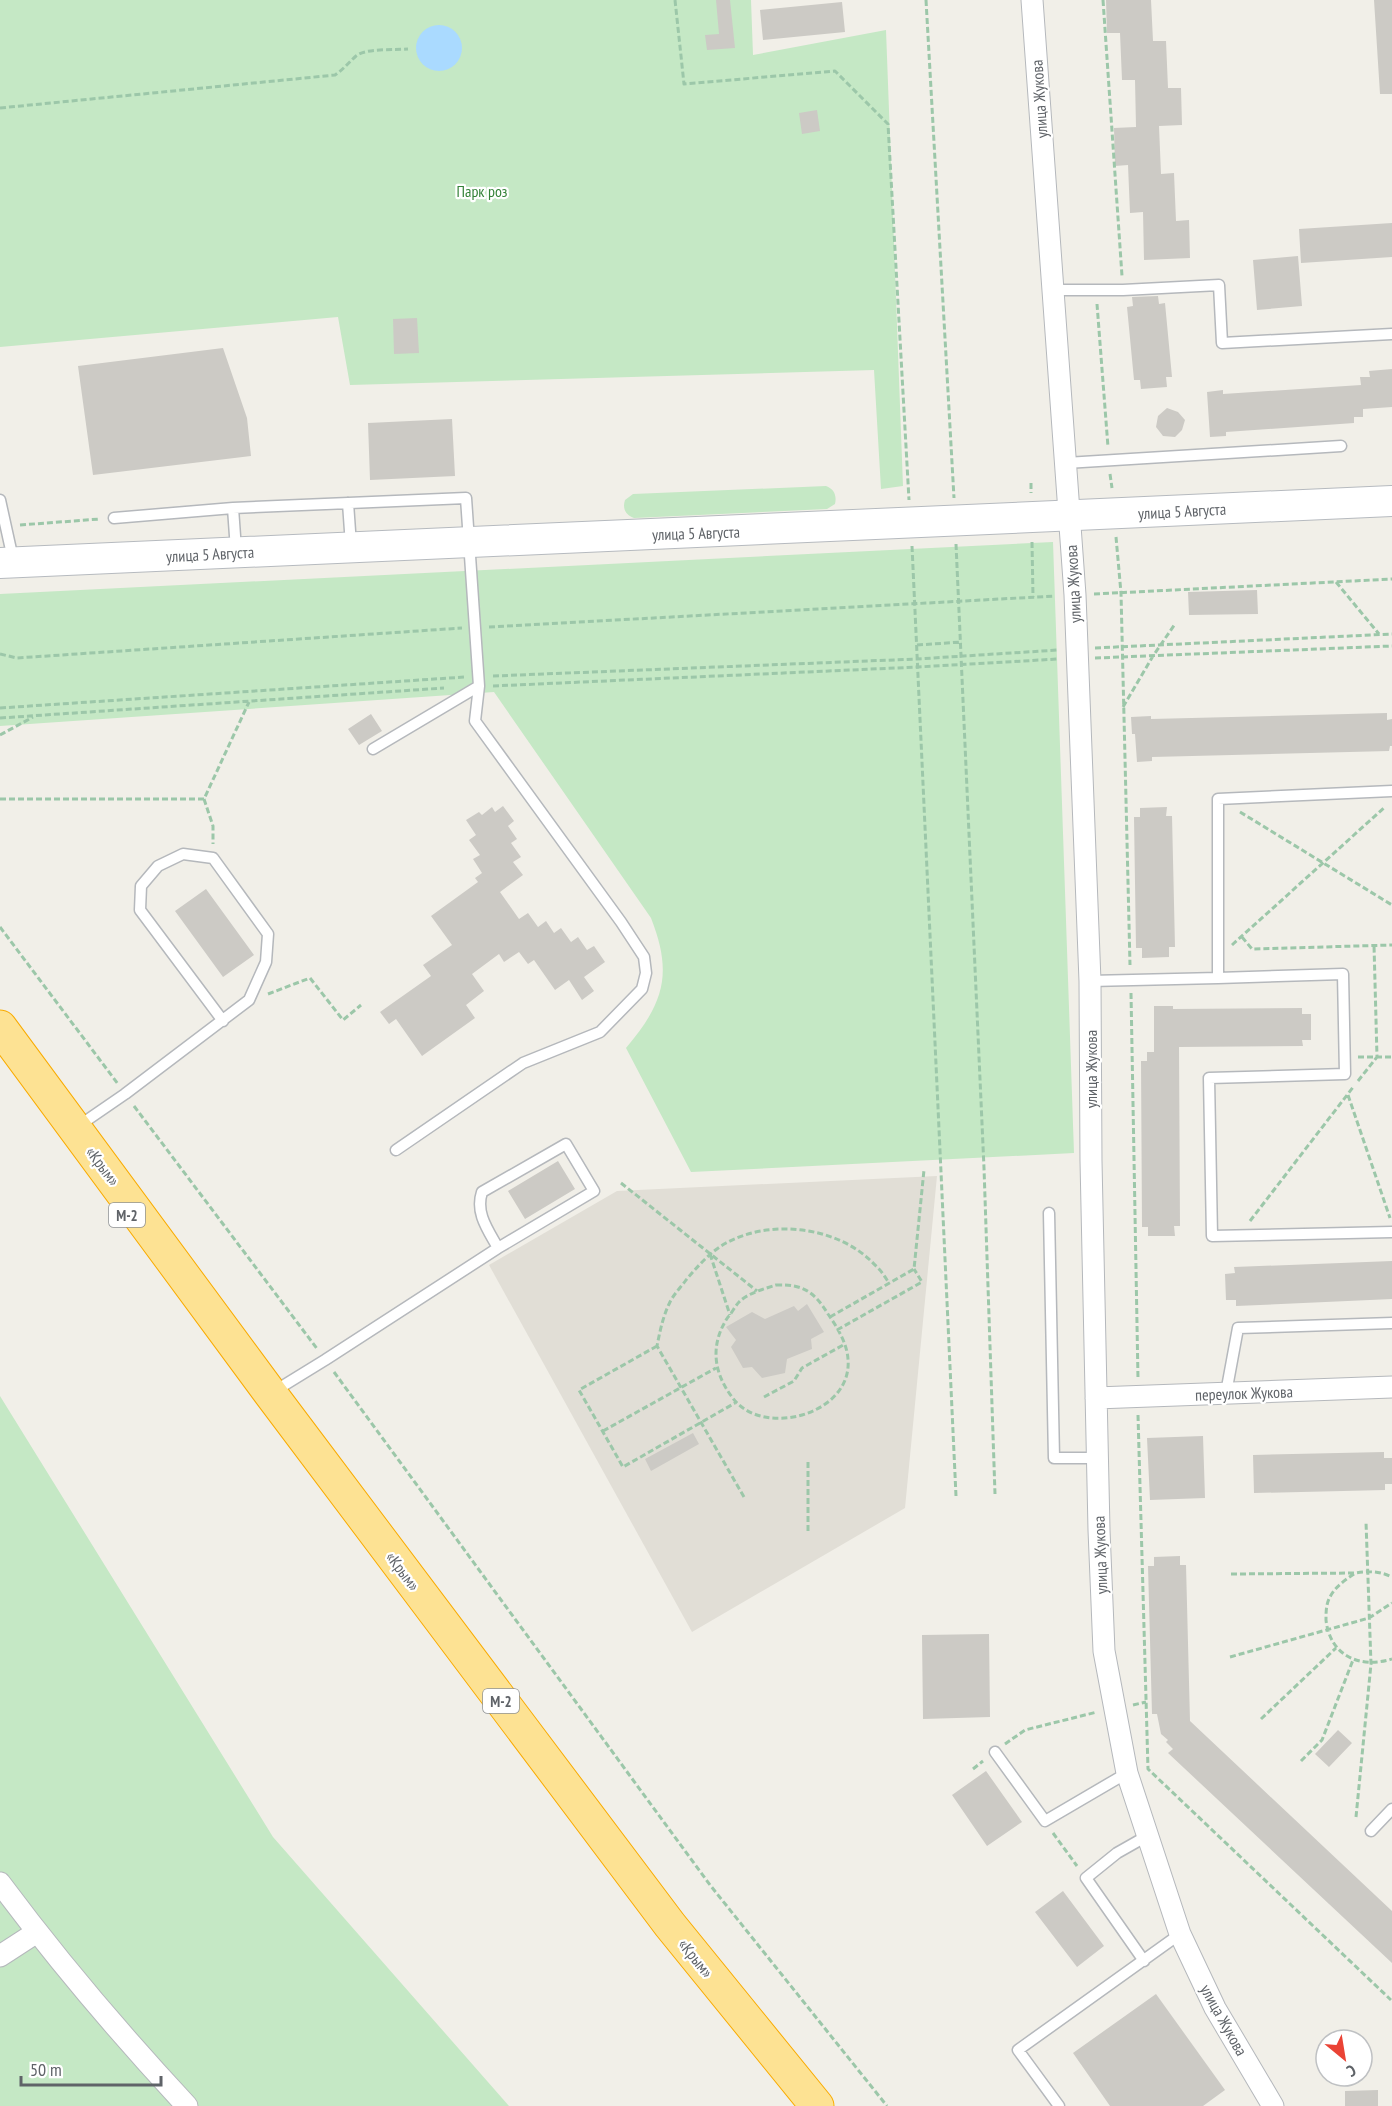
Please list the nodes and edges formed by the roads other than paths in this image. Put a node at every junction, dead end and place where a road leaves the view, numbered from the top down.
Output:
1 (1032, 0) edge
2 (1053, 290) junction
3 (1392, 334) edge
4 (1341, 446) dead end
5 (1065, 463) junction
6 (0, 500) edge
7 (1392, 501) edge
8 (348, 503) junction
9 (233, 508) junction
10 (1070, 517) junction
11 (114, 518) road end
12 (469, 543) junction
13 (351, 548) junction
14 (236, 553) junction
15 (7, 563) edge
16 (479, 681) junction
17 (373, 749) dead end
18 (1392, 791) edge
19 (1218, 978) junction
20 (1090, 981) junction
21 (223, 1021) junction
22 (0, 1027) edge
23 (0, 1044) edge
24 (75, 1128) junction
25 (396, 1149) dead end
26 (1049, 1213) dead end
27 (1392, 1232) edge
28 (498, 1248) junction
29 (1392, 1323) edge
30 (1392, 1387) edge
31 (1226, 1393) junction
32 (270, 1394) junction
33 (1096, 1398) junction
34 (1098, 1458) junction
35 (995, 1752) road end
36 (1126, 1773) junction
37 (1392, 1809) edge
38 (1371, 1831) dead end
39 (1147, 1836) junction
40 (0, 1883) edge
41 (37, 1932) junction
42 (1180, 1934) junction
43 (0, 1956) edge
44 (1144, 1961) junction
45 (187, 2106) edge
46 (804, 2106) edge
47 (816, 2106) edge
48 (1059, 2106) edge
49 (1273, 2106) edge

1 - 2 street, улица Жукова
2 - 3 lane
2 - 5 street, улица Жукова
4 - 5 lane
5 - 10 street, улица Жукова
6 - 15 lane
7 - 10 street, улица 5 Августа
8 - 9 lane
8 - 12 lane
8 - 13 lane
9 - 11 lane
9 - 14 lane
10 - 12 street, улица 5 Августа
10 - 20 street, улица Жукова
12 - 13 street, улица 5 Августа
12 - 16 lane
13 - 14 street, улица 5 Августа
14 - 15 street, улица 5 Августа
16 - 17 lane
16 - 25 lane
18 - 19 lane
19 - 20 lane
19 - 27 lane
20 - 33 street, улица Жукова
21 - 21 lane
21 - 24 lane
22 - 24 highway, «Крым» / М-2
23 - 46 highway, «Крым» / М-2
24 - 32 highway, «Крым» / М-2
26 - 34 lane
28 - 28 lane
28 - 32 lane
29 - 31 lane
30 - 31 street, переулок Жукова
31 - 33 street, переулок Жукова
32 - 47 highway, «Крым» / М-2
33 - 34 street, улица Жукова
34 - 36 street, улица Жукова
35 - 36 lane
36 - 39 street, улица Жукова
37 - 38 lane
39 - 42 street, улица Жукова
39 - 44 lane
40 - 41 street
41 - 43 street
41 - 45 street
42 - 44 lane
42 - 49 street, улица Жукова
44 - 48 lane

